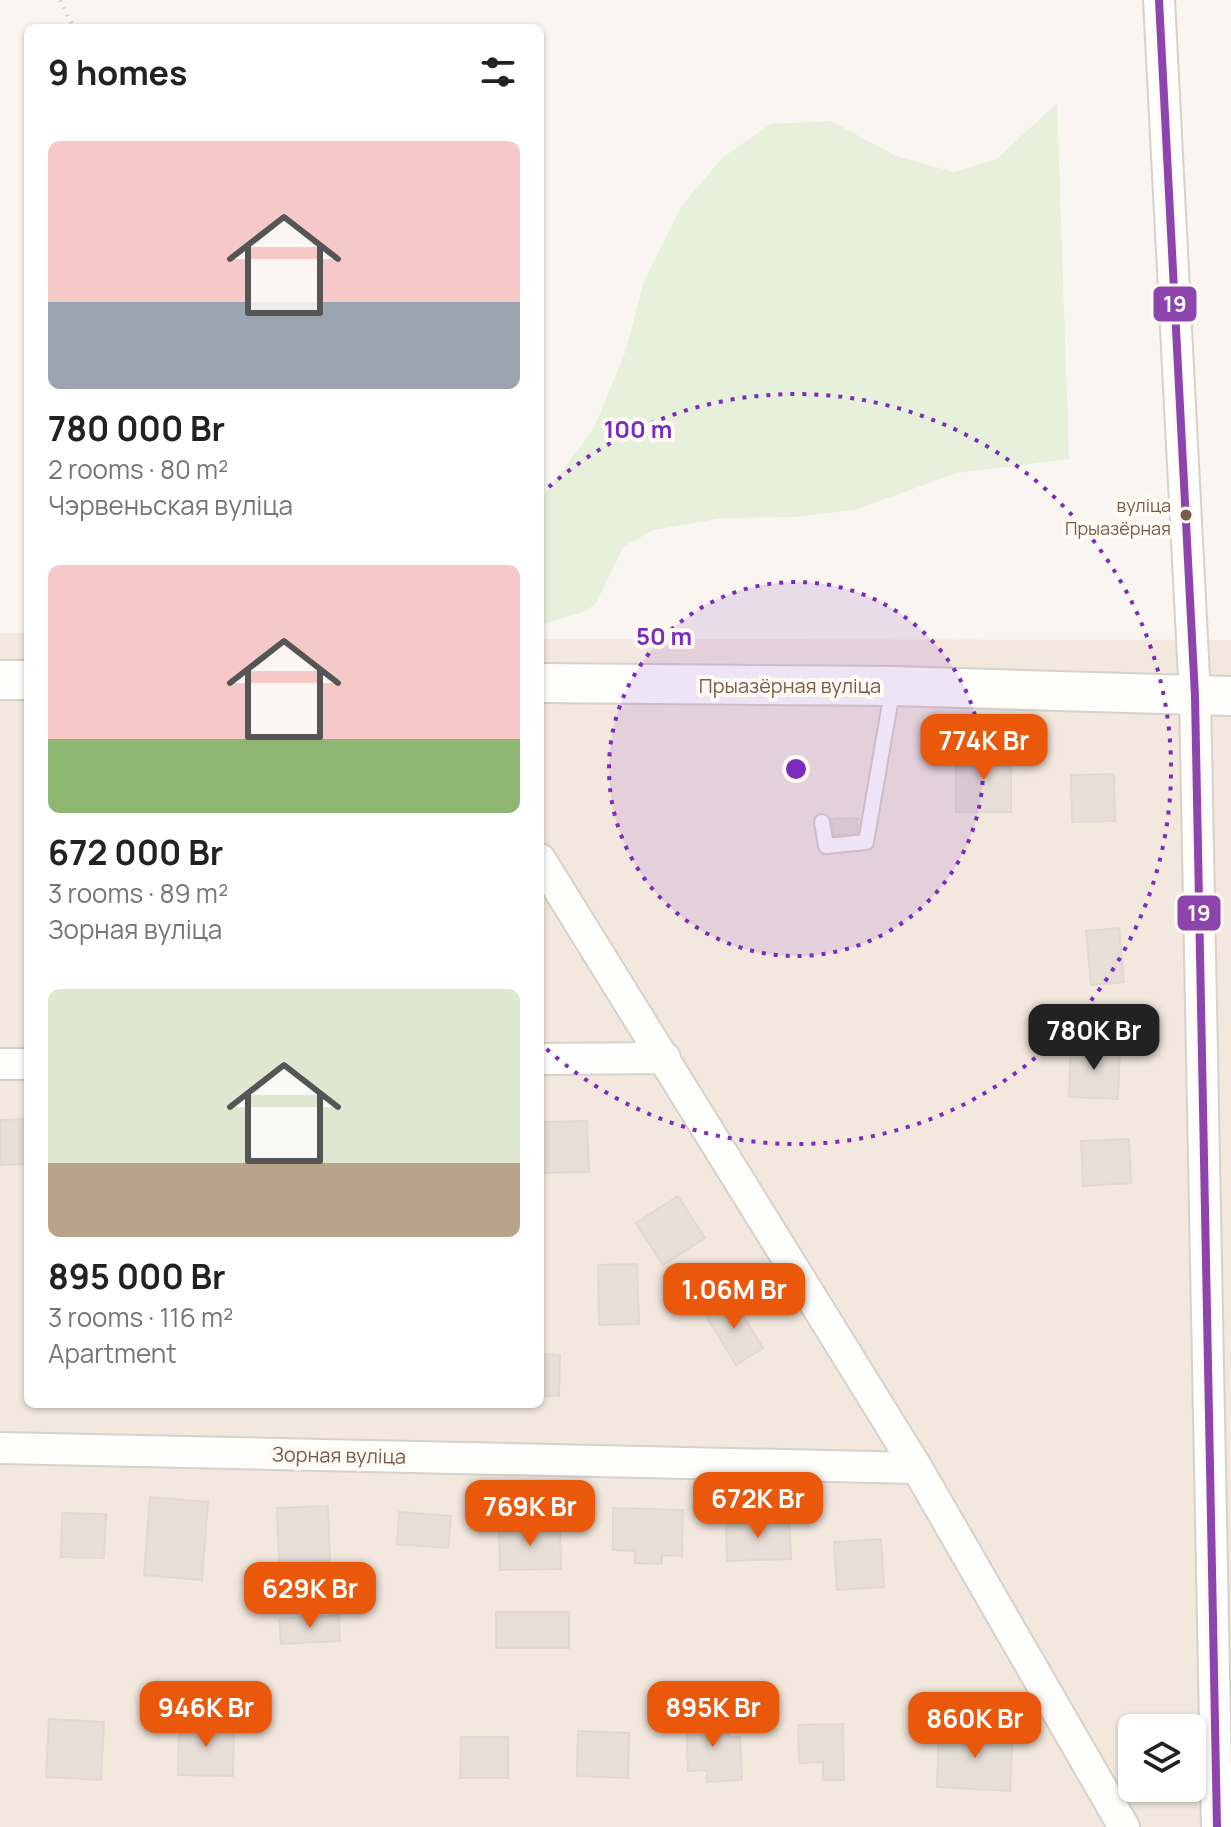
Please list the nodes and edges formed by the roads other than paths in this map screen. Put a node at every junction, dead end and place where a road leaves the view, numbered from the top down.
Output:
1 (1159, 0) edge
2 (0, 680) edge
3 (24, 680) edge
4 (544, 683) edge
5 (893, 686) junction
6 (1213, 696) edge
7 (822, 822) dead end
8 (544, 865) edge
9 (665, 1058) junction
10 (544, 1059) edge
11 (0, 1064) edge
12 (24, 1064) edge
13 (0, 1448) edge
14 (917, 1468) junction
15 (1124, 1827) edge
16 (1217, 1827) edge

1 - 6 street
2 - 3 street
4 - 5 street, Прыазёрная вуліца
5 - 6 street, Прыазёрная вуліца
5 - 7 lane
6 - 16 street
8 - 9 street
9 - 10 street
9 - 14 street
11 - 12 street
13 - 14 street, Зорная вуліца
14 - 15 street

